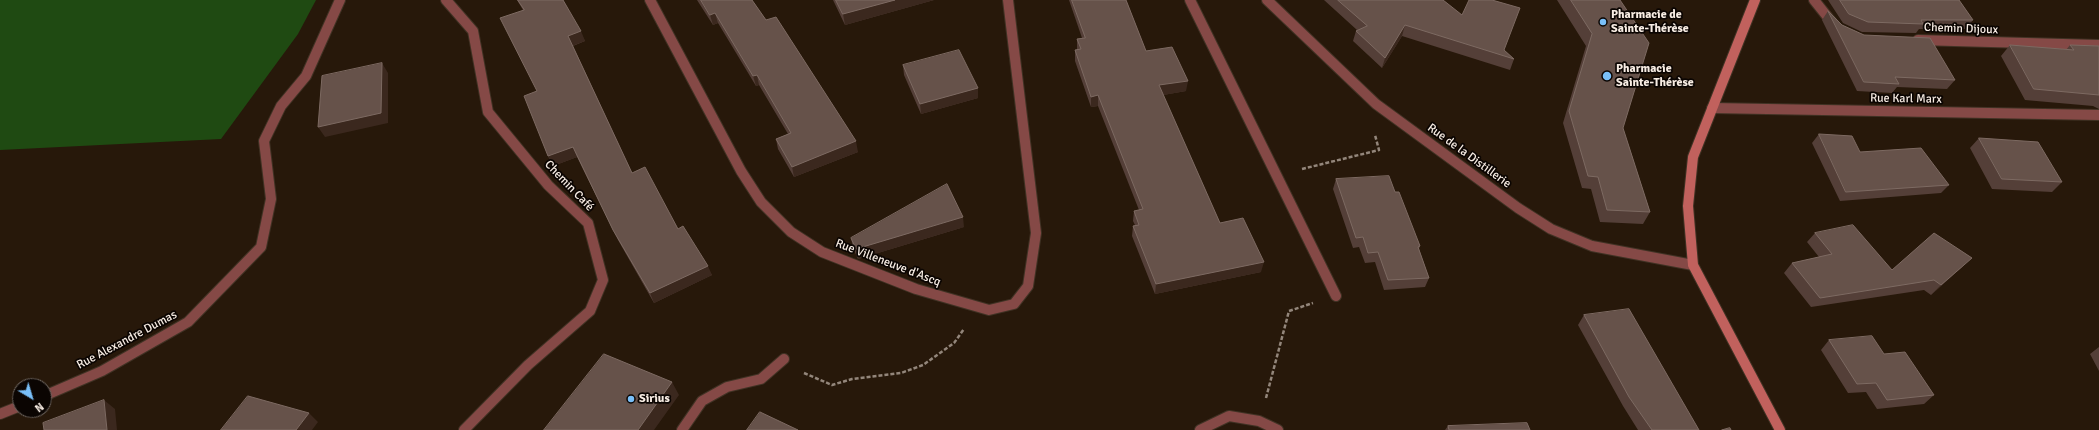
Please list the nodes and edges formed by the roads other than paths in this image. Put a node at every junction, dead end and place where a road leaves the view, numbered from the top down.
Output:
1 (340, 0) edge
2 (446, 0) edge
3 (650, 0) edge
4 (1008, 0) edge
5 (1190, 0) edge
6 (1267, 0) edge
7 (1755, 0) edge
8 (1814, 0) edge
9 (1841, 30) edge
10 (1908, 40) edge
11 (2099, 45) edge
12 (1712, 108) junction
13 (2099, 115) edge
14 (1694, 265) junction
15 (1336, 296) road end
16 (782, 361) road end
17 (52, 393) edge
18 (12, 409) edge
19 (0, 414) edge
20 (464, 430) edge
21 (682, 430) edge
22 (1200, 430) edge
23 (1278, 430) edge
24 (1780, 430) edge

1 - 17 street, Rue Alexandre Dumas
2 - 20 street, Chemin Café
3 - 4 street, Rue Villeneuve d'Ascq
5 - 15 street
6 - 14 street, Rue de la Distillerie
7 - 12 main road
8 - 9 street
10 - 11 street, Chemin Dijoux
12 - 13 street, Rue Karl Marx
12 - 14 main road
14 - 24 main road
16 - 21 street
18 - 19 street
22 - 23 street

